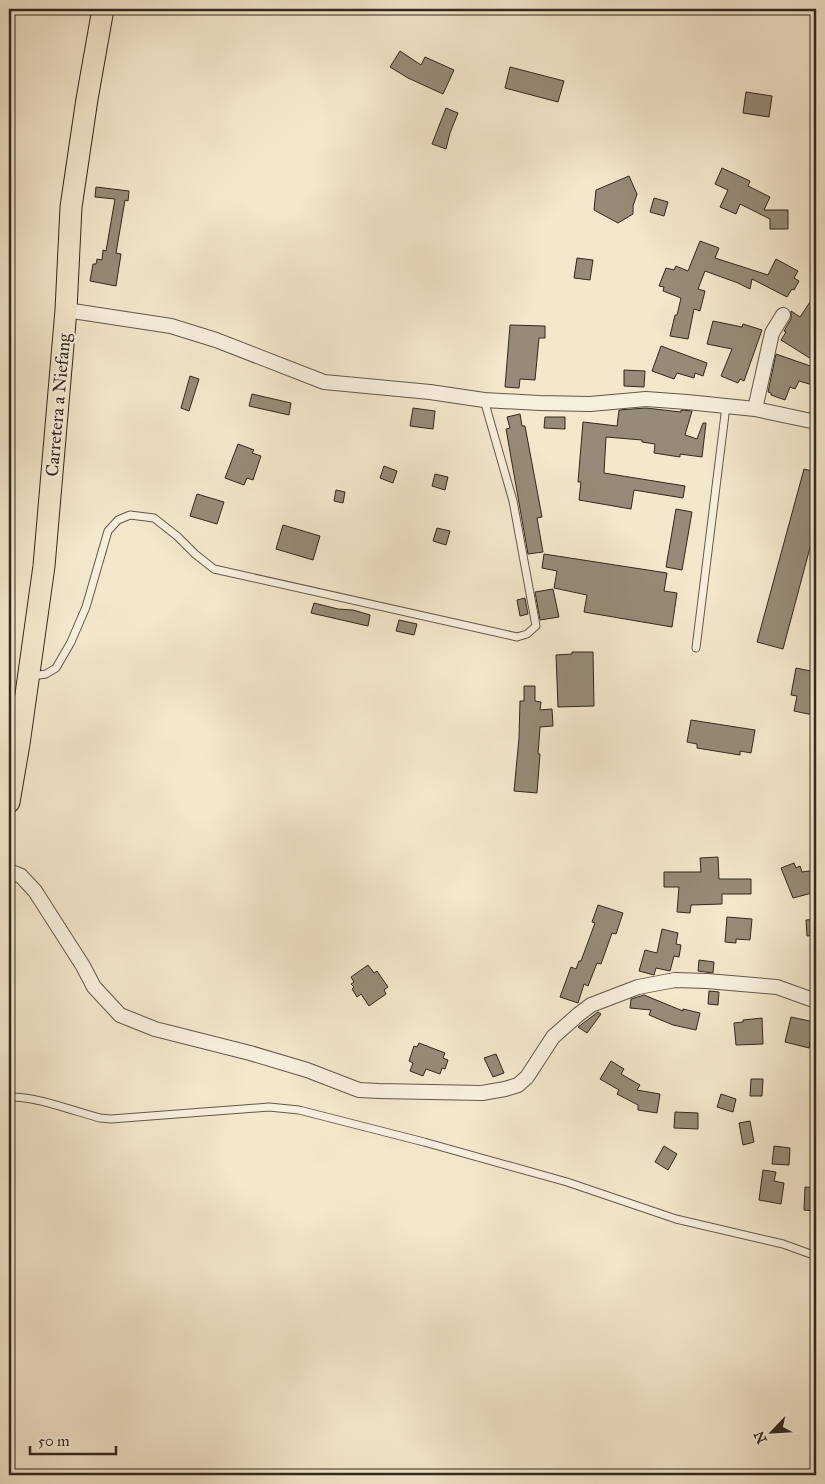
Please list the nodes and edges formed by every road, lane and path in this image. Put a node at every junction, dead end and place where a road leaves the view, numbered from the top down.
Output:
1 (102, 9) edge
2 (66, 310) junction
3 (783, 314) dead end
4 (484, 400) junction
5 (726, 406) junction
6 (755, 410) junction
7 (816, 422) edge
8 (696, 648) dead end
9 (29, 676) junction
10 (9, 802) edge
11 (9, 871) edge
12 (816, 1001) edge
13 (9, 1098) edge
14 (816, 1256) edge

1 - 2 main road, Carretera a Niefang
2 - 4 street
2 - 9 main road, Carretera a Niefang
3 - 6 street
4 - 5 street
4 - 9 lane
5 - 6 street
5 - 8 lane
6 - 7 street
9 - 10 main road, Carretera a Niefang
11 - 12 street
13 - 14 lane

